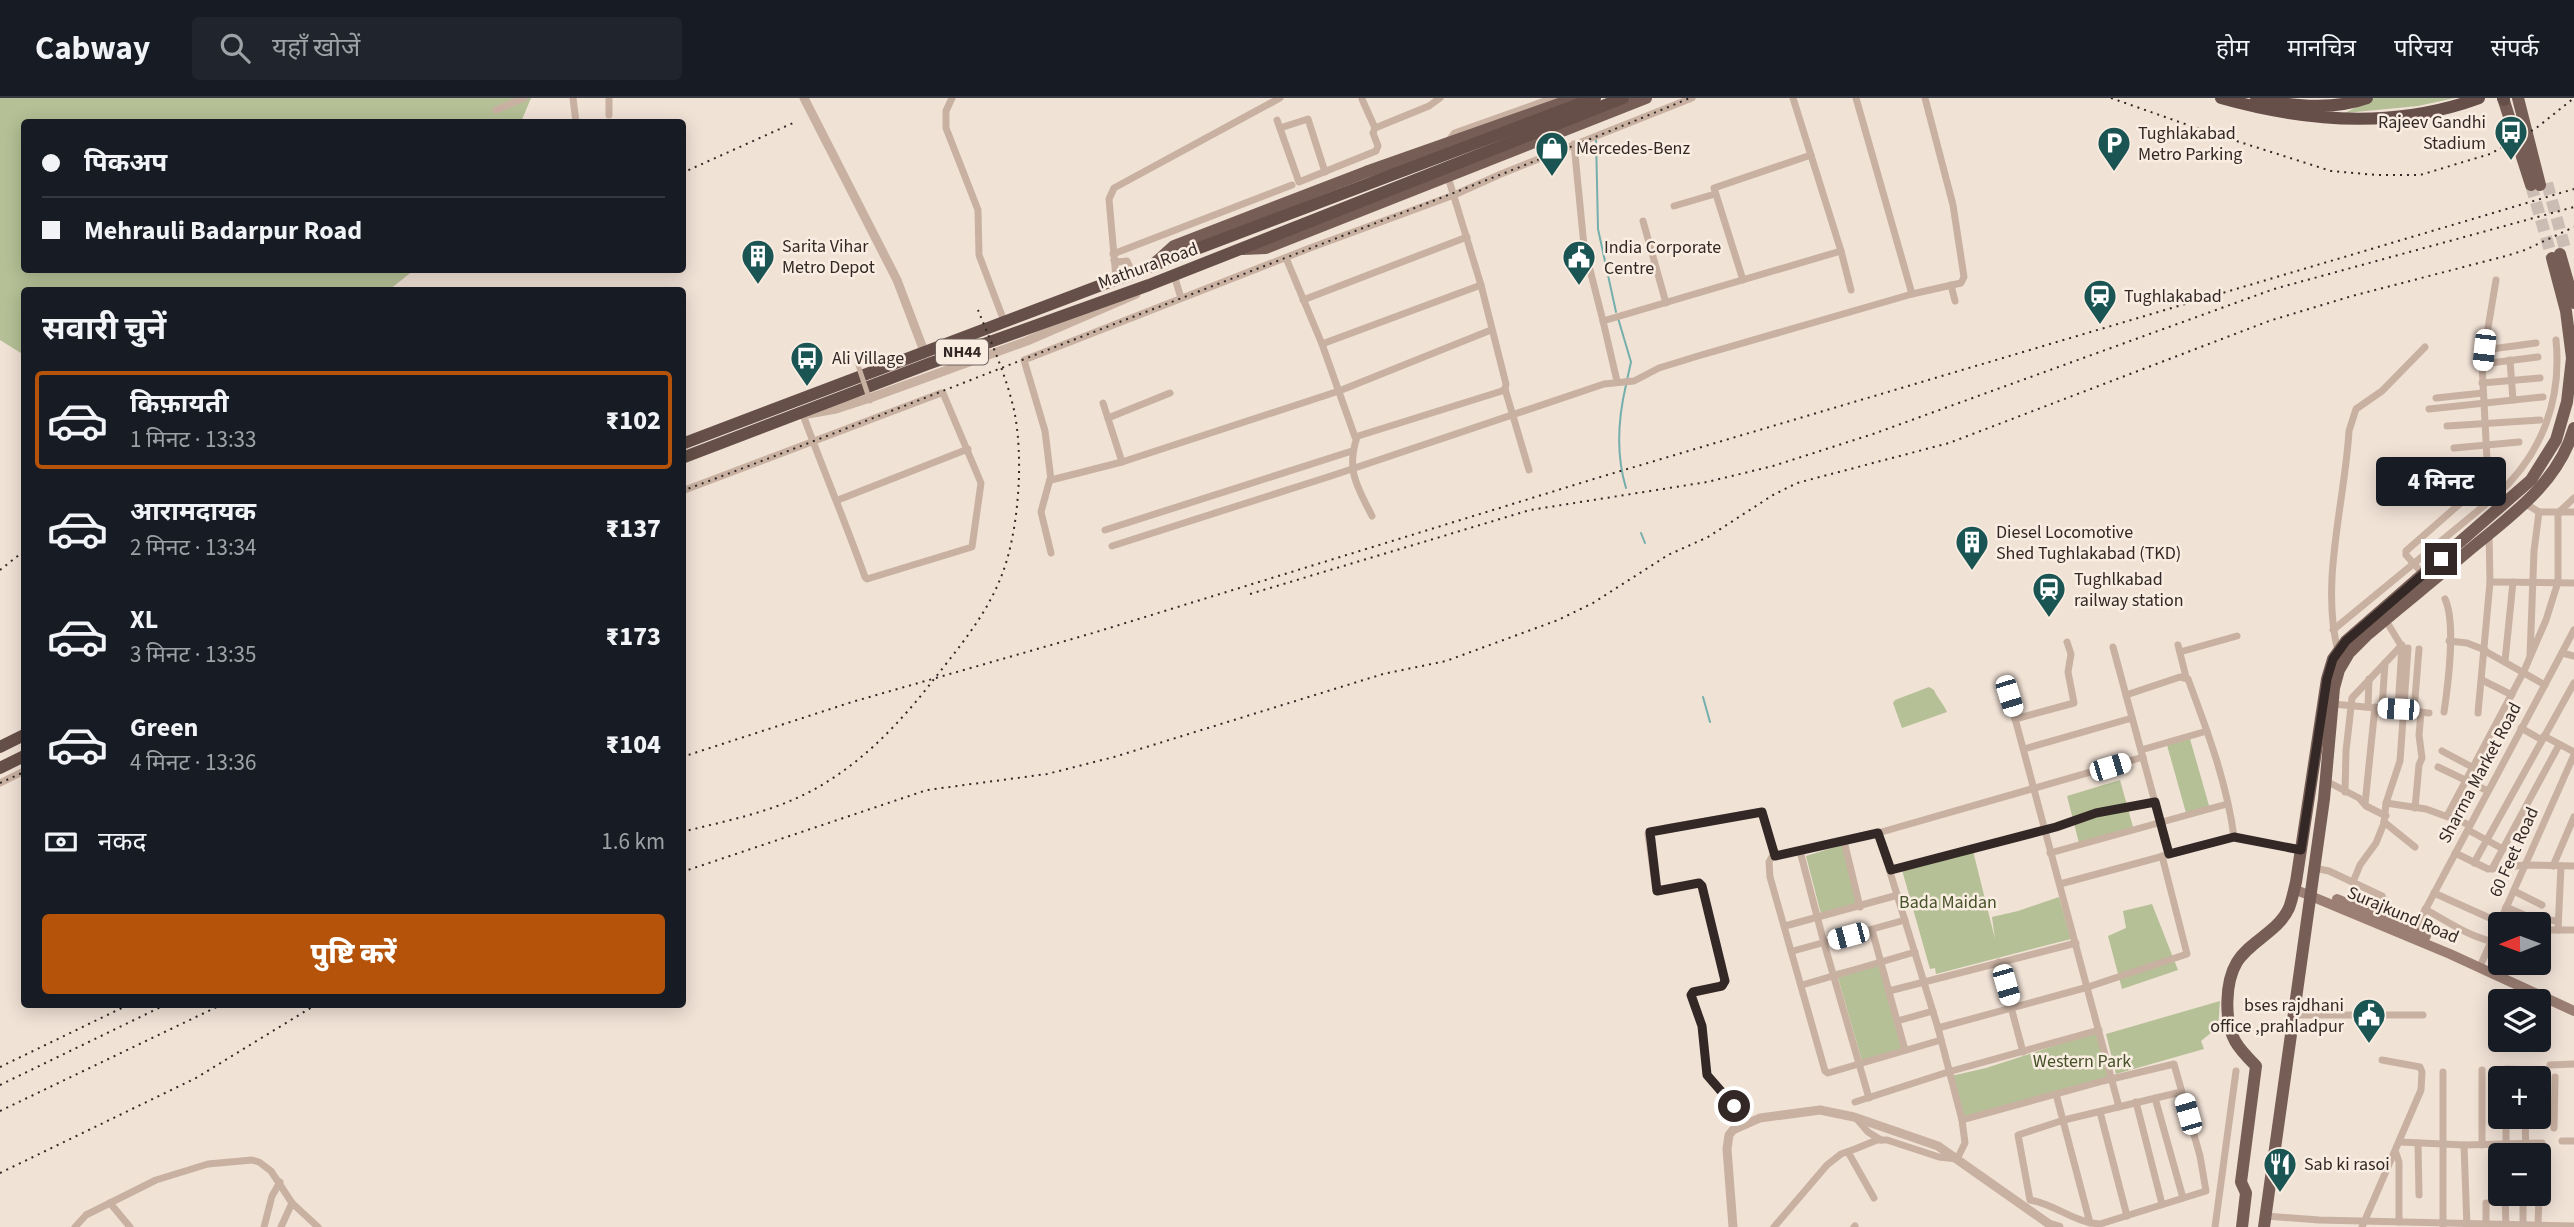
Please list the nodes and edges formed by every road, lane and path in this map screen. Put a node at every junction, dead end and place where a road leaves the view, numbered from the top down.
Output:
1 (524, 98) edge
2 (573, 98) edge
3 (609, 98) edge
4 (804, 98) edge
5 (952, 98) edge
6 (1280, 98) edge
7 (1440, 98) edge
8 (1556, 98) edge
9 (1576, 98) edge
10 (1595, 98) edge
11 (1623, 98) edge
12 (1645, 98) edge
13 (1692, 98) edge
14 (1793, 98) edge
15 (1856, 98) edge
16 (1924, 98) edge
17 (2221, 98) edge
18 (2243, 98) edge
19 (2367, 98) edge
20 (2479, 98) edge
21 (2520, 98) edge
22 (1362, 99) edge
23 (2503, 99) edge
24 (496, 110) dead end
25 (609, 115) dead end
26 (576, 119) edge
27 (2519, 121) junction
28 (1375, 128) junction
29 (1449, 142) junction
30 (2523, 142) junction
31 (1574, 144) junction
32 (1811, 155) junction
33 (1325, 172) junction
34 (1448, 177) junction
35 (1292, 185) dead end
36 (1715, 194) junction
37 (1454, 195) junction
38 (1674, 206) dead end
39 (1643, 221) dead end
40 (1466, 237) junction
41 (1242, 249) junction
42 (1841, 251) junction
43 (2556, 256) junction
44 (1113, 257) junction
45 (1286, 258) junction
46 (1153, 264) junction
47 (1132, 272) junction
48 (1174, 275) junction
49 (1116, 278) junction
50 (2496, 279) dead end
51 (1743, 280) junction
52 (2574, 284) edge
53 (1481, 285) junction
54 (1951, 285) junction
55 (1850, 290) dead end
56 (1912, 294) junction
57 (1181, 298) junction
58 (1303, 300) junction
59 (1955, 301) dead end
60 (1666, 303) junction
61 (2574, 303) edge
62 (1605, 320) junction
63 (1004, 321) junction
64 (1491, 330) junction
65 (2556, 341) dead end
66 (1322, 344) junction
67 (2536, 344) dead end
68 (2426, 347) dead end
69 (2484, 350) junction
70 (924, 351) junction
71 (2538, 357) dead end
72 (2572, 358) edge
73 (2510, 360) junction
74 (2482, 364) junction
75 (858, 365) dead end
76 (2540, 378) dead end
77 (2512, 380) junction
78 (1624, 381) junction
79 (2482, 383) junction
80 (1505, 389) junction
81 (1339, 391) junction
82 (1170, 393) dead end
83 (2483, 393) junction
84 (2543, 397) dead end
85 (2436, 398) dead end
86 (2513, 400) junction
87 (870, 401) dead end
88 (1103, 403) dead end
89 (2484, 403) junction
90 (2429, 409) dead end
91 (803, 413) junction
92 (1511, 414) junction
93 (1108, 418) junction
94 (2540, 420) dead end
95 (2486, 423) junction
96 (2447, 426) dead end
97 (2574, 428) edge
98 (1357, 437) junction
99 (813, 441) junction
100 (686, 442) edge
101 (2519, 442) dead end
102 (2487, 445) junction
103 (2454, 447) dead end
104 (2570, 448) edge
105 (968, 449) junction
106 (1352, 451) junction
107 (686, 456) edge
108 (1122, 463) junction
109 (2488, 468) junction
110 (1352, 469) junction
111 (1529, 470) dead end
112 (1050, 479) junction
113 (2438, 486) dead end
114 (686, 489) edge
115 (2476, 490) junction
116 (2468, 497) junction
117 (2574, 498) edge
118 (838, 500) junction
119 (2526, 504) junction
120 (2539, 512) junction
121 (2574, 512) edge
122 (2558, 513) junction
123 (1372, 516) dead end
124 (2486, 529) junction
125 (1105, 530) dead end
126 (1112, 546) dead end
127 (1051, 552) dead end
128 (2413, 563) junction
129 (2423, 574) junction
130 (2490, 582) junction
131 (2513, 582) junction
132 (2534, 582) junction
133 (2558, 582) junction
134 (2574, 583) edge
135 (2445, 598) dead end
136 (2385, 619) junction
137 (2333, 630) junction
138 (2574, 630) edge
139 (2237, 636) dead end
140 (2449, 641) junction
141 (2067, 642) dead end
142 (2405, 646) junction
143 (2113, 647) dead end
144 (2419, 649) dead end
145 (2485, 650) junction
146 (2338, 652) junction
147 (2562, 653) junction
148 (2574, 656) edge
149 (2530, 660) junction
150 (2505, 661) junction
151 (2385, 662) junction
152 (2524, 671) junction
153 (2186, 677) junction
154 (2369, 678) junction
155 (2482, 680) junction
156 (2574, 683) edge
157 (2545, 685) junction
158 (2126, 695) junction
159 (2512, 695) junction
160 (2009, 696) dead end
161 (2333, 704) junction
162 (2350, 706) junction
163 (2375, 708) junction
164 (2401, 709) junction
165 (2422, 712) junction
166 (2444, 712) dead end
167 (2478, 713) dead end
168 (2132, 718) junction
169 (2015, 719) junction
170 (2521, 729) junction
171 (2207, 731) junction
172 (21, 736) edge
173 (2543, 738) junction
174 (2559, 745) junction
175 (0, 747) edge
176 (2024, 750) junction
177 (2442, 751) dead end
178 (2142, 754) junction
179 (2574, 754) edge
180 (21, 758) edge
181 (2438, 767) dead end
182 (2472, 767) junction
183 (0, 768) edge
184 (21, 772) edge
185 (2326, 780) junction
186 (2465, 781) junction
187 (0, 783) edge
188 (2032, 790) junction
189 (2488, 791) junction
190 (2345, 792) junction
191 (2155, 802) junction
192 (2386, 803) junction
193 (2227, 804) junction
194 (2365, 804) junction
195 (2415, 808) junction
196 (2446, 816) junction
197 (2574, 817) edge
198 (2385, 819) junction
199 (2161, 823) junction
200 (2469, 827) junction
201 (2043, 830) junction
202 (1878, 833) junction
203 (2234, 837) junction
204 (1844, 841) junction
205 (2487, 841) junction
206 (2415, 847) dead end
207 (2503, 849) junction
208 (1800, 850) junction
209 (2301, 850) junction
210 (2050, 853) junction
211 (2455, 853) junction
212 (1773, 855) junction
213 (2165, 855) junction
214 (2474, 863) junction
215 (2525, 865) junction
216 (2557, 866) junction
217 (2574, 866) edge
218 (2314, 868) junction
219 (2492, 869) junction
220 (1891, 870) junction
221 (2353, 882) junction
222 (2060, 884) junction
223 (2295, 886) junction
224 (2514, 891) junction
225 (2311, 892) junction
226 (2434, 893) junction
227 (1898, 895) junction
228 (2382, 896) dead end
229 (2542, 905) dead end
230 (1860, 906) junction
231 (2507, 906) junction
232 (2426, 909) junction
233 (2505, 912) edge
234 (2515, 912) edge
235 (2488, 917) edge
236 (1817, 918) junction
237 (1906, 920) junction
238 (2552, 924) edge
239 (2558, 925) junction
240 (1785, 926) junction
241 (2552, 927) edge
242 (1872, 930) junction
243 (2574, 930) edge
244 (2414, 931) junction
245 (2488, 940) edge
246 (1824, 943) junction
247 (2076, 943) junction
248 (2488, 949) edge
249 (1793, 951) junction
250 (1915, 952) junction
251 (1881, 962) junction
252 (1999, 962) junction
253 (2482, 962) junction
254 (1834, 977) junction
255 (1924, 981) junction
256 (1802, 985) junction
257 (2088, 987) junction
258 (1889, 991) junction
259 (2574, 1003) edge
260 (2012, 1007) junction
261 (1933, 1010) junction
262 (2574, 1012) edge
263 (2294, 1015) junction
264 (2423, 1015) dead end
265 (1897, 1021) junction
266 (1938, 1028) junction
267 (2098, 1030) junction
268 (1941, 1040) junction
269 (1905, 1050) junction
270 (2023, 1052) junction
271 (2382, 1060) dead end
272 (1860, 1064) junction
273 (2574, 1064) edge
274 (2550, 1065) dead end
275 (2482, 1070) dead end
276 (2236, 1071) dead end
277 (1948, 1072) junction
278 (2443, 1072) dead end
279 (2555, 1077) dead end
280 (2113, 1078) junction
281 (2181, 1092) junction
282 (2056, 1094) junction
283 (2155, 1097) junction
284 (1869, 1098) junction
285 (1855, 1102) dead end
286 (2136, 1102) junction
287 (2554, 1102) joint
288 (2119, 1107) junction
289 (2100, 1112) junction
290 (1856, 1118) junction
291 (1962, 1120) junction
292 (2064, 1120) junction
293 (1748, 1123) junction
294 (2554, 1128) dead end
295 (1882, 1140) junction
296 (2562, 1141) dead end
297 (2574, 1141) edge
298 (2400, 1142) junction
299 (2418, 1143) junction
300 (2442, 1145) junction
301 (2464, 1145) junction
302 (2482, 1145) junction
303 (2488, 1145) edge
304 (1848, 1152) junction
305 (2396, 1153) junction
306 (1957, 1159) junction
307 (280, 1182) junction
308 (2206, 1191) junction
309 (2220, 1195) junction
310 (2418, 1195) dead end
311 (1874, 1198) dead end
312 (2183, 1198) junction
313 (110, 1203) junction
314 (292, 1203) junction
315 (2486, 1203) dead end
316 (2162, 1204) junction
317 (2505, 1206) edge
318 (2523, 1206) edge
319 (2540, 1206) edge
320 (2127, 1216) junction
321 (2265, 1222) edge
322 (2090, 1223) junction
323 (2364, 1224) edge
324 (2383, 1224) edge
325 (2401, 1224) edge
326 (2425, 1225) edge
327 (2443, 1225) edge
328 (2486, 1225) junction
329 (313, 1226) edge
330 (2053, 1226) edge
331 (2467, 1226) edge
332 (2506, 1226) edge
333 (2523, 1226) edge
334 (2559, 1226) edge
335 (2574, 1226) edge
336 (75, 1227) edge
337 (130, 1227) edge
338 (264, 1227) edge
339 (281, 1227) edge
340 (1732, 1227) edge
341 (1774, 1227) edge
342 (2215, 1227) edge
343 (2242, 1227) edge
344 (2541, 1227) edge

1 - 24 street
2 - 26 street
3 - 25 street
4 - 70 street
5 - 63 street
6 - 44 street
7 - 28 street
8 - 29 street
9 - 29 main road, Mathura Road
10 - 46 highway, Mathura Road / NH44
11 - 41 highway, Mathura Road / NH44
12 - 34 main road
13 - 31 street
14 - 32 street
15 - 56 street
16 - 54 street
17 - 20 highway
18 - 19 highway
21 - 27 main road
22 - 28 street
23 - 27 main road
27 - 30 main road
28 - 33 street
29 - 46 main road, Mathura Road
30 - 30 main road
31 - 37 street
31 - 62 street
32 - 36 street
32 - 42 street
33 - 33 street
34 - 37 street
34 - 41 main road
35 - 44 street
36 - 38 street
36 - 51 street
37 - 40 street
37 - 45 street
39 - 60 street
40 - 53 street
40 - 58 street
41 - 48 highway, Mathura Road / NH44
42 - 51 street
42 - 55 street
43 - 52 main road
43 - 61 main road
43 - 72 main road
44 - 47 street
44 - 49 street
45 - 57 street
45 - 58 street
46 - 47 highway, Mathura Road / NH44
47 - 49 highway, Mathura Road / NH44
48 - 57 street
48 - 91 highway, Mathura Road / NH44
49 - 63 highway, Mathura Road / NH44
50 - 69 street
51 - 60 street
53 - 64 street
53 - 66 street
54 - 56 street
54 - 59 street
56 - 78 street
57 - 112 street
58 - 66 street
60 - 62 street
62 - 78 street
63 - 70 highway, Mathura Road / NH44
64 - 80 street
64 - 81 street
65 - 128 street
66 - 81 street
67 - 69 street
68 - 137 street
69 - 74 street
70 - 100 highway, Mathura Road / NH44
71 - 73 street
72 - 124 main road
73 - 74 street
73 - 77 street
74 - 79 street
75 - 87 street, bridge
76 - 77 street
77 - 79 street
77 - 86 street
78 - 92 street
79 - 83 street
80 - 92 street
80 - 98 street
81 - 98 street
81 - 108 street
82 - 93 street
83 - 85 street
83 - 89 street
84 - 86 street
86 - 89 street
88 - 93 street
89 - 90 street
89 - 95 street
91 - 99 street
91 - 107 highway, Mathura Road / NH44
92 - 110 street
92 - 111 street
93 - 108 street
94 - 95 street
95 - 96 street
95 - 102 street
97 - 104 main road
98 - 106 street
99 - 105 street
99 - 114 street
99 - 118 street
101 - 102 street
102 - 103 street
102 - 109 street
104 - 119 main road
105 - 118 street
105 - 118 street
106 - 110 street
106 - 125 street
108 - 112 street
109 - 115 street
109 - 115 street
110 - 123 street
110 - 126 street
112 - 127 street
113 - 116 street
115 - 116 street
116 - 128 street
117 - 122 street
119 - 120 street
119 - 124 main road
120 - 122 street
120 - 132 street
121 - 122 street
122 - 133 street
124 - 129 main road
124 - 130 street
124 - 136 main road
128 - 129 street
128 - 137 street
129 - 146 main road
130 - 131 street
130 - 145 street
131 - 132 street
131 - 150 street
132 - 133 street
132 - 149 street
133 - 134 street
133 - 149 street
135 - 140 street
136 - 142 street
136 - 161 main road
137 - 146 street
138 - 147 street, Sharma Market Road
139 - 153 street
140 - 145 street
140 - 166 street
141 - 169 street
142 - 151 street
142 - 164 street
143 - 158 street
144 - 165 street
145 - 150 street
145 - 155 street
146 - 209 main road
147 - 148 street
147 - 157 street, Sharma Market Road
149 - 152 street
150 - 152 street
151 - 154 street
151 - 163 street
152 - 157 street
152 - 159 street
153 - 158 street
153 - 171 street
154 - 162 street
154 - 163 street
155 - 159 street
155 - 167 street
156 - 173 street
157 - 170 street, Sharma Market Road
158 - 168 street
159 - 182 street
160 - 169 street
161 - 162 street
161 - 185 main road
162 - 163 street
162 - 190 street
163 - 164 street
163 - 194 street
164 - 165 street
164 - 192 street
165 - 195 street
168 - 176 street
168 - 178 street
169 - 176 street
170 - 173 street
170 - 189 street, Sharma Market Road
171 - 178 street
171 - 193 street
172 - 175 highway
173 - 174 street
173 - 205 street
174 - 179 street
174 - 207 street
176 - 188 street
177 - 182 street
178 - 188 street
178 - 191 street
179 - 215 street, 60 Feet Road
180 - 183 highway
181 - 186 street
182 - 186 street
184 - 187 street
185 - 190 street
185 - 218 main road
186 - 189 street
186 - 196 street
188 - 201 street
188 - 202 street
189 - 200 street, Sharma Market Road
190 - 194 street
191 - 199 street
191 - 201 street
192 - 195 street
192 - 198 street
193 - 199 street
193 - 203 street
194 - 198 street
195 - 196 street
196 - 200 street
197 - 216 street
198 - 206 street
198 - 221 street
199 - 210 street
199 - 213 street
200 - 205 street
200 - 211 street, Sharma Market Road
201 - 210 street
201 - 220 street
202 - 204 street
202 - 220 street
203 - 209 street
203 - 213 street
204 - 208 street
204 - 230 street
205 - 207 street
205 - 214 street
207 - 219 street
208 - 212 street
208 - 236 street
209 - 223 main road
210 - 222 street
211 - 214 street
211 - 226 street, Sharma Market Road
212 - 240 street
212 - 293 street
213 - 222 street
213 - 257 street
214 - 219 street
215 - 216 street
215 - 219 street
215 - 224 street, 60 Feet Road
216 - 217 street
216 - 239 street
218 - 221 street
218 - 225 main road
220 - 227 street
221 - 228 street
222 - 247 street
223 - 225 main road, Surajkund Road
223 - 343 main road
224 - 229 street
224 - 231 street, 60 Feet Road
225 - 244 main road, Surajkund Road
225 - 262 main road, Surajkund Road
225 - 263 main road
226 - 232 street, Sharma Market Road
226 - 235 street
227 - 230 street
227 - 237 street
230 - 236 street
231 - 233 street, 60 Feet Road
231 - 234 street
232 - 244 street, Sharma Market Road
232 - 245 street
236 - 240 street
236 - 246 street
237 - 242 street
237 - 250 street
238 - 239 street
239 - 241 street
239 - 243 street
240 - 249 street
242 - 246 street
242 - 251 street
244 - 253 main road, Surajkund Road
246 - 249 street
246 - 254 street
247 - 252 street
247 - 257 street
248 - 253 street, 60 Feet Road
249 - 256 street
250 - 251 street
250 - 255 street
251 - 254 street
251 - 258 street
252 - 255 street
252 - 260 street
253 - 259 main road, Surajkund Road
254 - 256 street
254 - 272 street
255 - 258 street
255 - 261 street
256 - 272 street
257 - 260 street
257 - 267 street
258 - 265 street
260 - 266 street
260 - 270 street
261 - 265 street
261 - 266 street
263 - 264 street
263 - 321 main road
265 - 269 street
266 - 268 street
267 - 270 street
267 - 280 street
268 - 269 street
268 - 277 street
269 - 272 street
270 - 277 street
271 - 298 street
272 - 284 street
273 - 274 street
275 - 302 street
276 - 309 street
277 - 284 street
277 - 291 street
278 - 300 street
279 - 287 street
280 - 281 street
280 - 282 street
280 - 288 street
281 - 283 street
281 - 308 street
282 - 291 street
282 - 292 street
283 - 286 street
283 - 312 street
284 - 285 street
286 - 288 street
286 - 316 street
287 - 294 street
288 - 289 street
289 - 292 street
289 - 320 street
290 - 293 street
290 - 295 street
290 - 306 street
291 - 306 street
292 - 322 street
292 - 322 street
293 - 340 street
295 - 304 street
295 - 306 street
296 - 297 street
298 - 299 street
298 - 305 street
299 - 300 street
299 - 310 street
300 - 301 street
300 - 327 street
301 - 302 street
301 - 331 street
302 - 303 street
304 - 311 street
304 - 341 street
305 - 323 street
305 - 325 street
306 - 330 street
307 - 313 street
307 - 314 street
307 - 338 street
308 - 309 street
308 - 312 street
309 - 342 street
312 - 316 street
313 - 336 street
313 - 337 street
314 - 329 street
314 - 339 street
315 - 328 street
316 - 320 street
317 - 332 street
318 - 333 street
319 - 344 street
320 - 322 street
321 - 323 street
323 - 324 street
324 - 325 street
325 - 326 street
326 - 327 street
327 - 331 street
328 - 331 street
328 - 332 street
332 - 333 street
333 - 344 street
334 - 335 street
334 - 344 street

